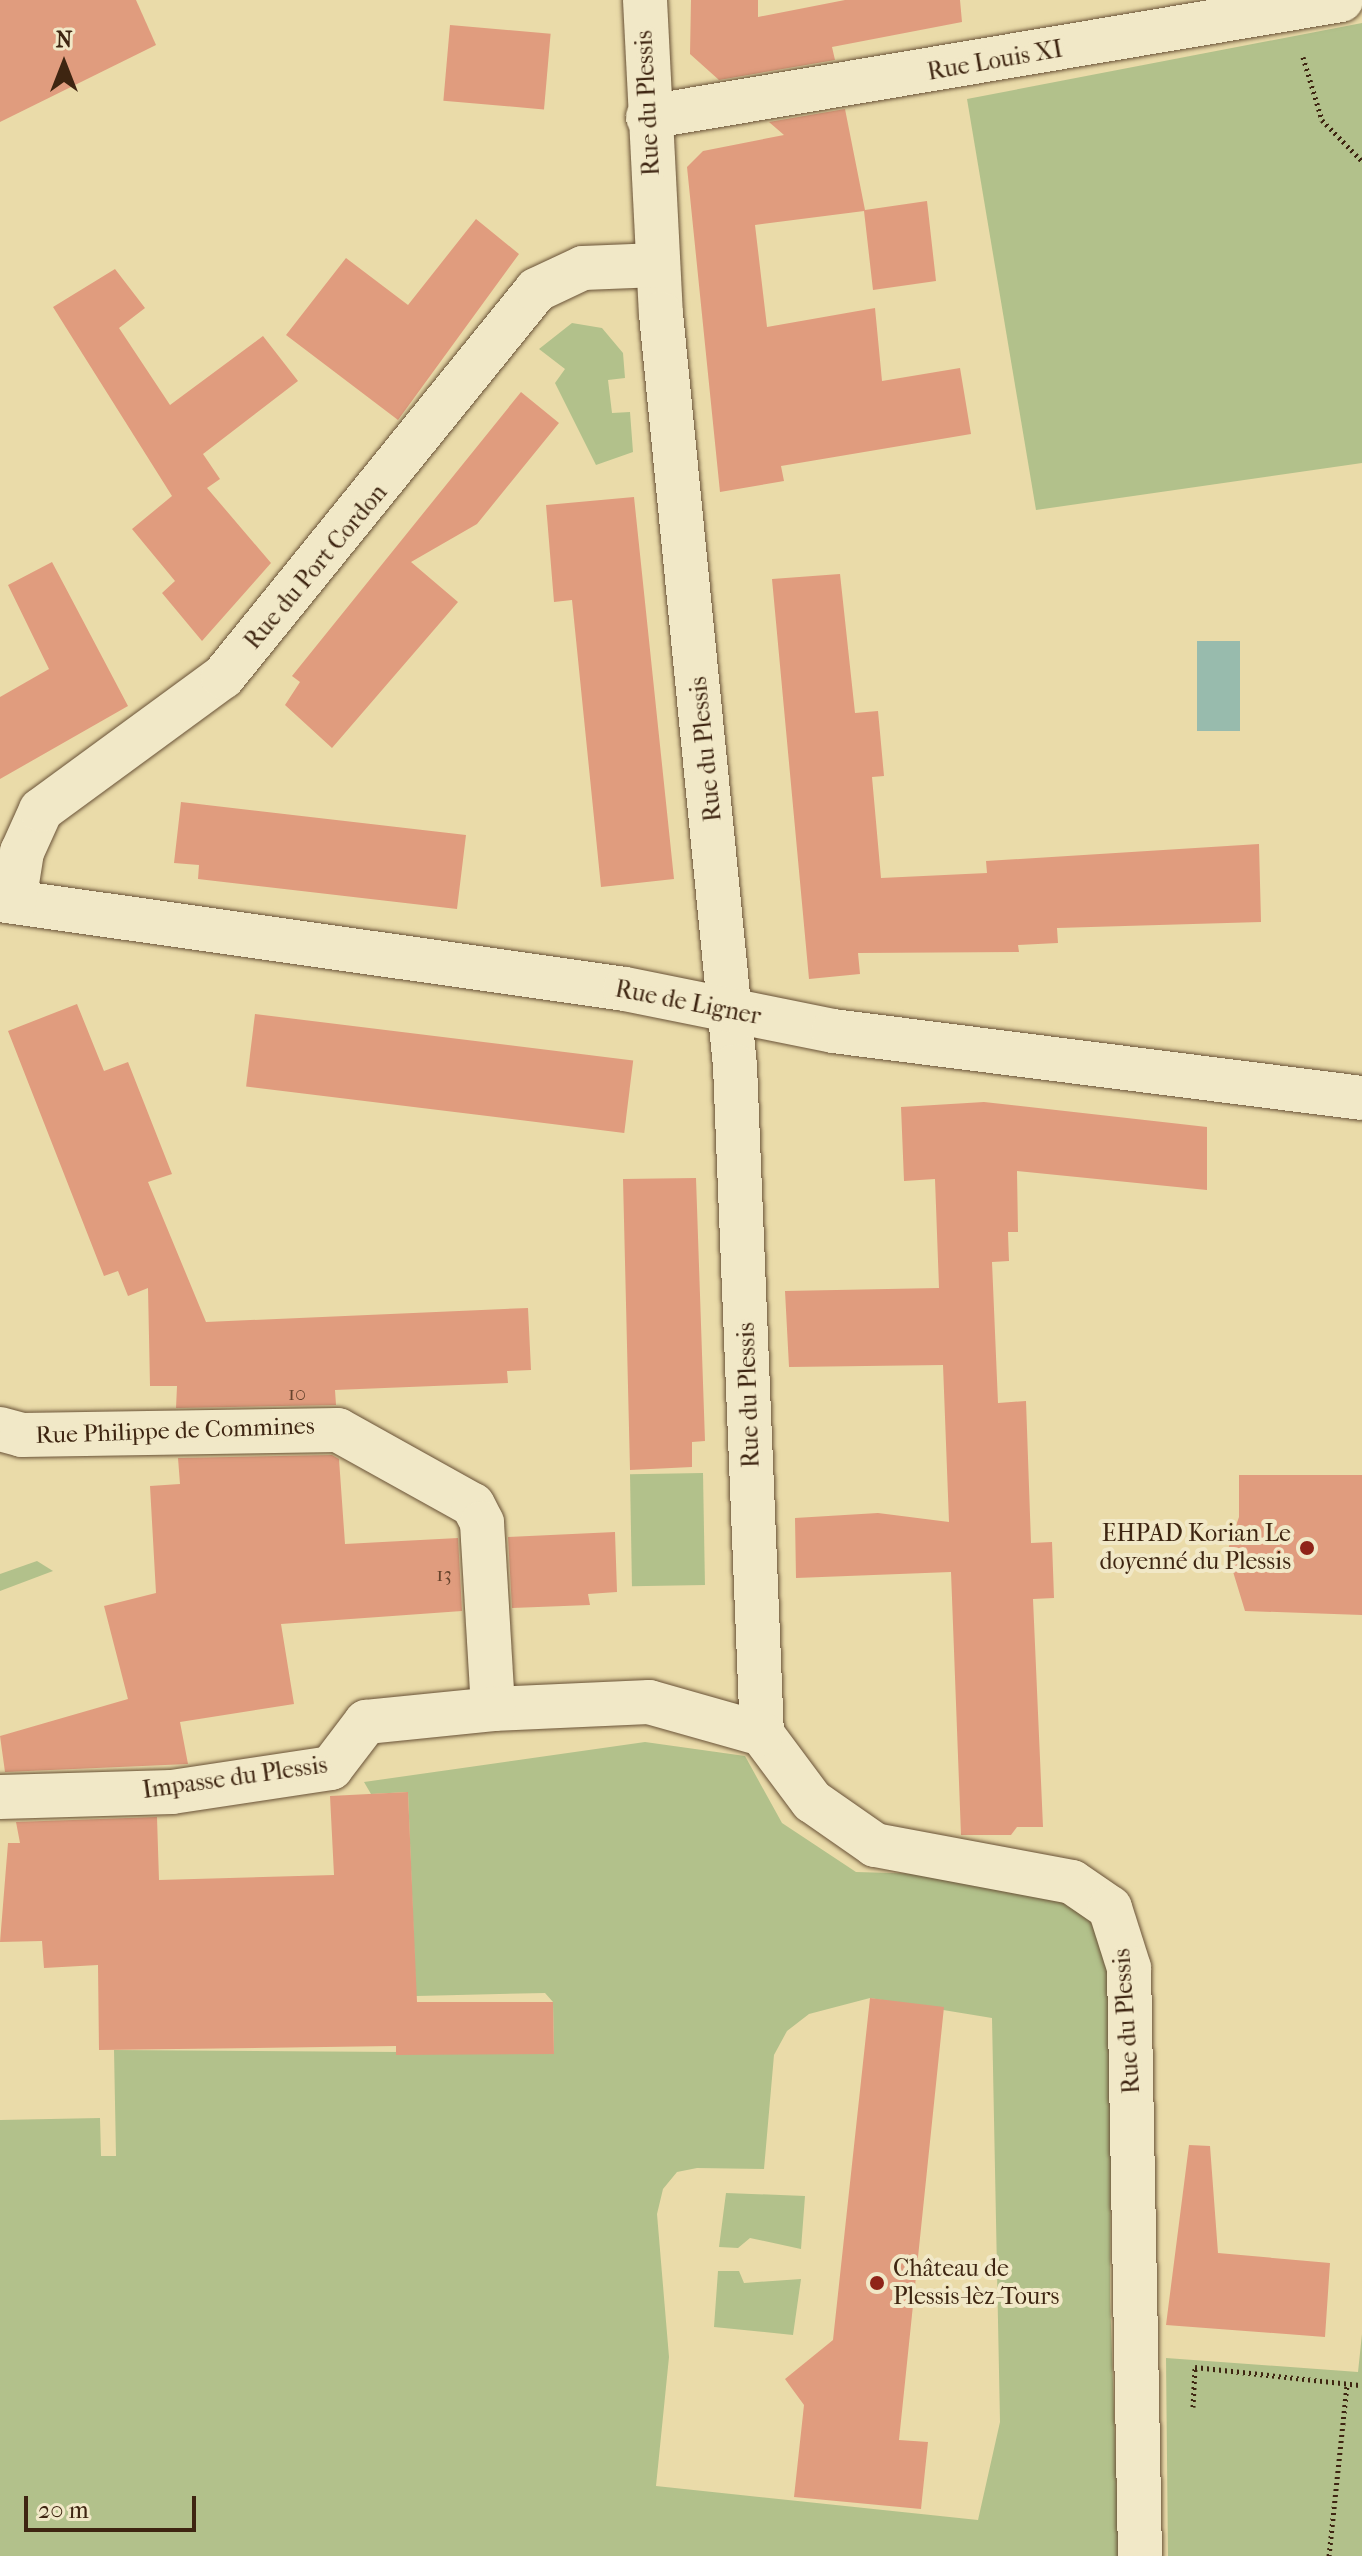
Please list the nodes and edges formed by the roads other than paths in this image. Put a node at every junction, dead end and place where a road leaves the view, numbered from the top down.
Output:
1 (645, 0) edge
2 (1341, 0) edge
3 (648, 117) junction
4 (658, 265) junction
5 (7, 901) edge
6 (731, 1010) junction
7 (1362, 1098) edge
8 (0, 1429) edge
9 (493, 1709) junction
10 (762, 1734) junction
11 (0, 1797) edge
12 (1140, 2556) edge

1 - 3 street, Rue du Plessis
2 - 3 street, Rue Louis XI
3 - 4 street, Rue du Plessis
4 - 5 street, Rue du Port Cordon
4 - 6 street, Rue du Plessis
5 - 6 street, Rue de Ligner
6 - 7 street, Rue de Ligner
6 - 10 street, Rue du Plessis
8 - 9 street, Rue Philippe de Commines
9 - 10 street
9 - 11 street, Impasse du Plessis
10 - 12 street, Rue du Plessis

